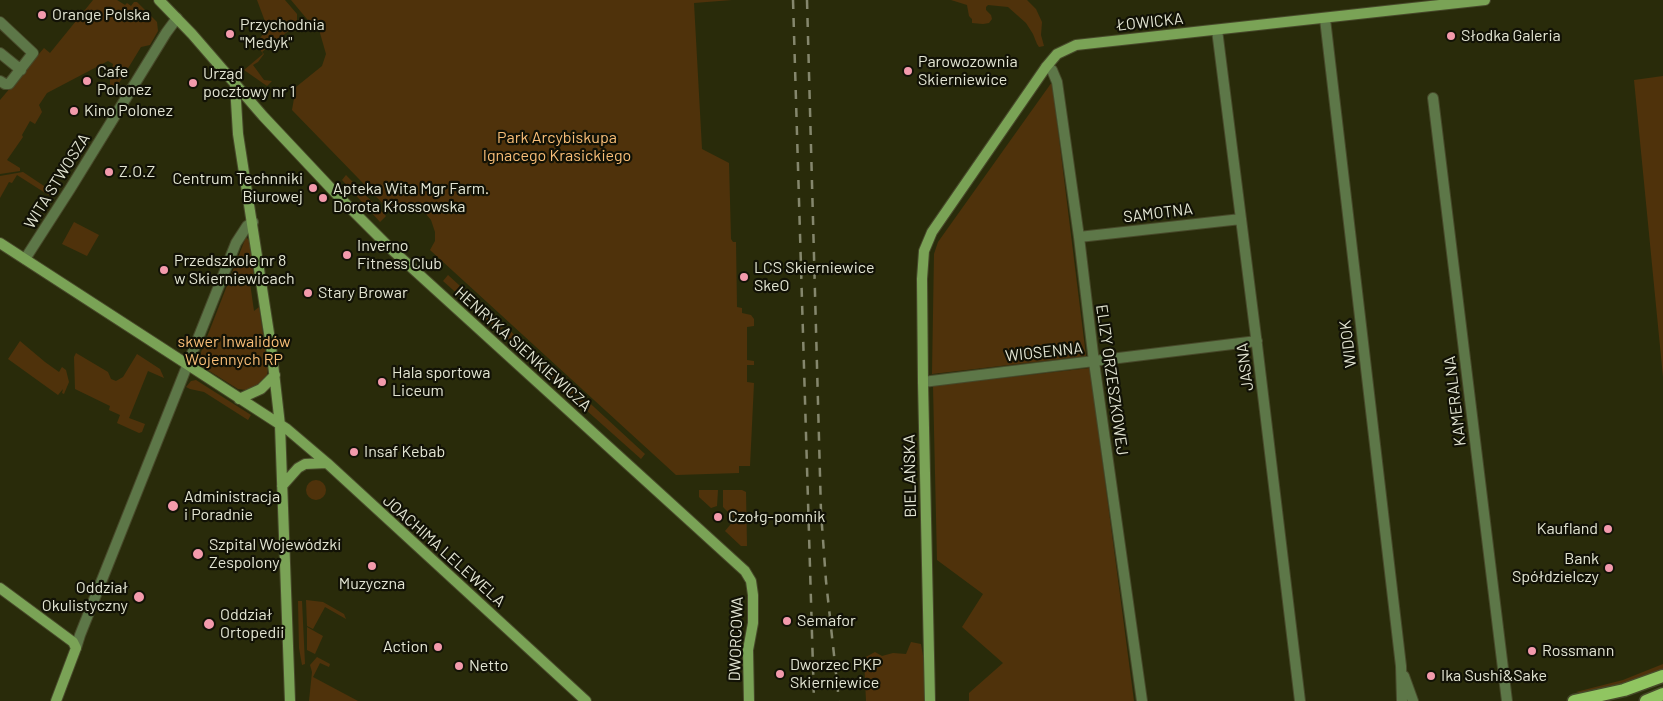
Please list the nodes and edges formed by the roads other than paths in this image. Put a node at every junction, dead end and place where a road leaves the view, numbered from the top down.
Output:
1 (161, 0) edge
2 (1485, 0) edge
3 (177, 18) junction
4 (1325, 18) junction
5 (0, 22) edge
6 (1217, 30) junction
7 (0, 53) edge
8 (1046, 67) junction
9 (21, 70) junction
10 (0, 81) edge
11 (235, 85) junction
12 (1434, 98) dead end
13 (1241, 218) junction
14 (253, 222) junction
15 (1079, 237) junction
16 (0, 243) edge
17 (924, 251) joint
18 (25, 259) junction
19 (1257, 341) junction
20 (1094, 362) junction
21 (187, 365) junction
22 (275, 375) junction
23 (923, 382) junction
24 (240, 398) junction
25 (280, 425) junction
26 (327, 463) junction
27 (282, 486) junction
28 (750, 578) joint
29 (0, 588) edge
30 (76, 648) junction
31 (1401, 666) junction
32 (1663, 676) edge
33 (1663, 694) edge
34 (1599, 699) edge
35 (56, 701) edge
36 (290, 701) edge
37 (586, 701) edge
38 (749, 701) edge
39 (930, 701) edge
40 (1142, 701) edge
41 (1300, 701) edge
42 (1402, 701) edge
43 (1413, 701) edge
44 (1507, 701) edge
45 (1574, 701) edge
46 (1646, 701) edge

1 - 3 street, HENRYKA SIENKIEWICZA
2 - 4 street, ŁOWICKA
3 - 11 street, HENRYKA SIENKIEWICZA
3 - 18 street, WITA STWOSZA
4 - 6 street, ŁOWICKA
4 - 31 street, WIDOK
5 - 9 street
6 - 8 street, ŁOWICKA
6 - 13 street, JASNA
7 - 9 street
8 - 15 street, ELIZY ORZESZKOWEJ
8 - 17 street, ŁOWICKA
9 - 10 street
11 - 14 street
11 - 28 street, HENRYKA SIENKIEWICZA
12 - 44 street, KAMERALNA
13 - 15 street, SAMOTNA
13 - 19 street, JASNA
14 - 21 street
14 - 22 street
15 - 20 street, ELIZY ORZESZKOWEJ
16 - 18 street, JOACHIMA LELEWELA
17 - 23 street, BIELAŃSKA
18 - 21 street, JOACHIMA LELEWELA
19 - 20 street, WIOSENNA
19 - 41 street, JASNA
20 - 23 street, WIOSENNA
20 - 40 street, ELIZY ORZESZKOWEJ
21 - 24 street, JOACHIMA LELEWELA
21 - 30 street
22 - 24 street
22 - 25 street
23 - 39 street, BIELAŃSKA
24 - 25 street, JOACHIMA LELEWELA
25 - 26 street, JOACHIMA LELEWELA
25 - 27 street
26 - 27 street
26 - 37 street, JOACHIMA LELEWELA
27 - 36 street
28 - 38 street, DWORCOWA
29 - 30 street
30 - 35 street
31 - 42 street, WIDOK
31 - 43 street, WIDOK
32 - 34 main road
33 - 46 main road
34 - 45 main road

